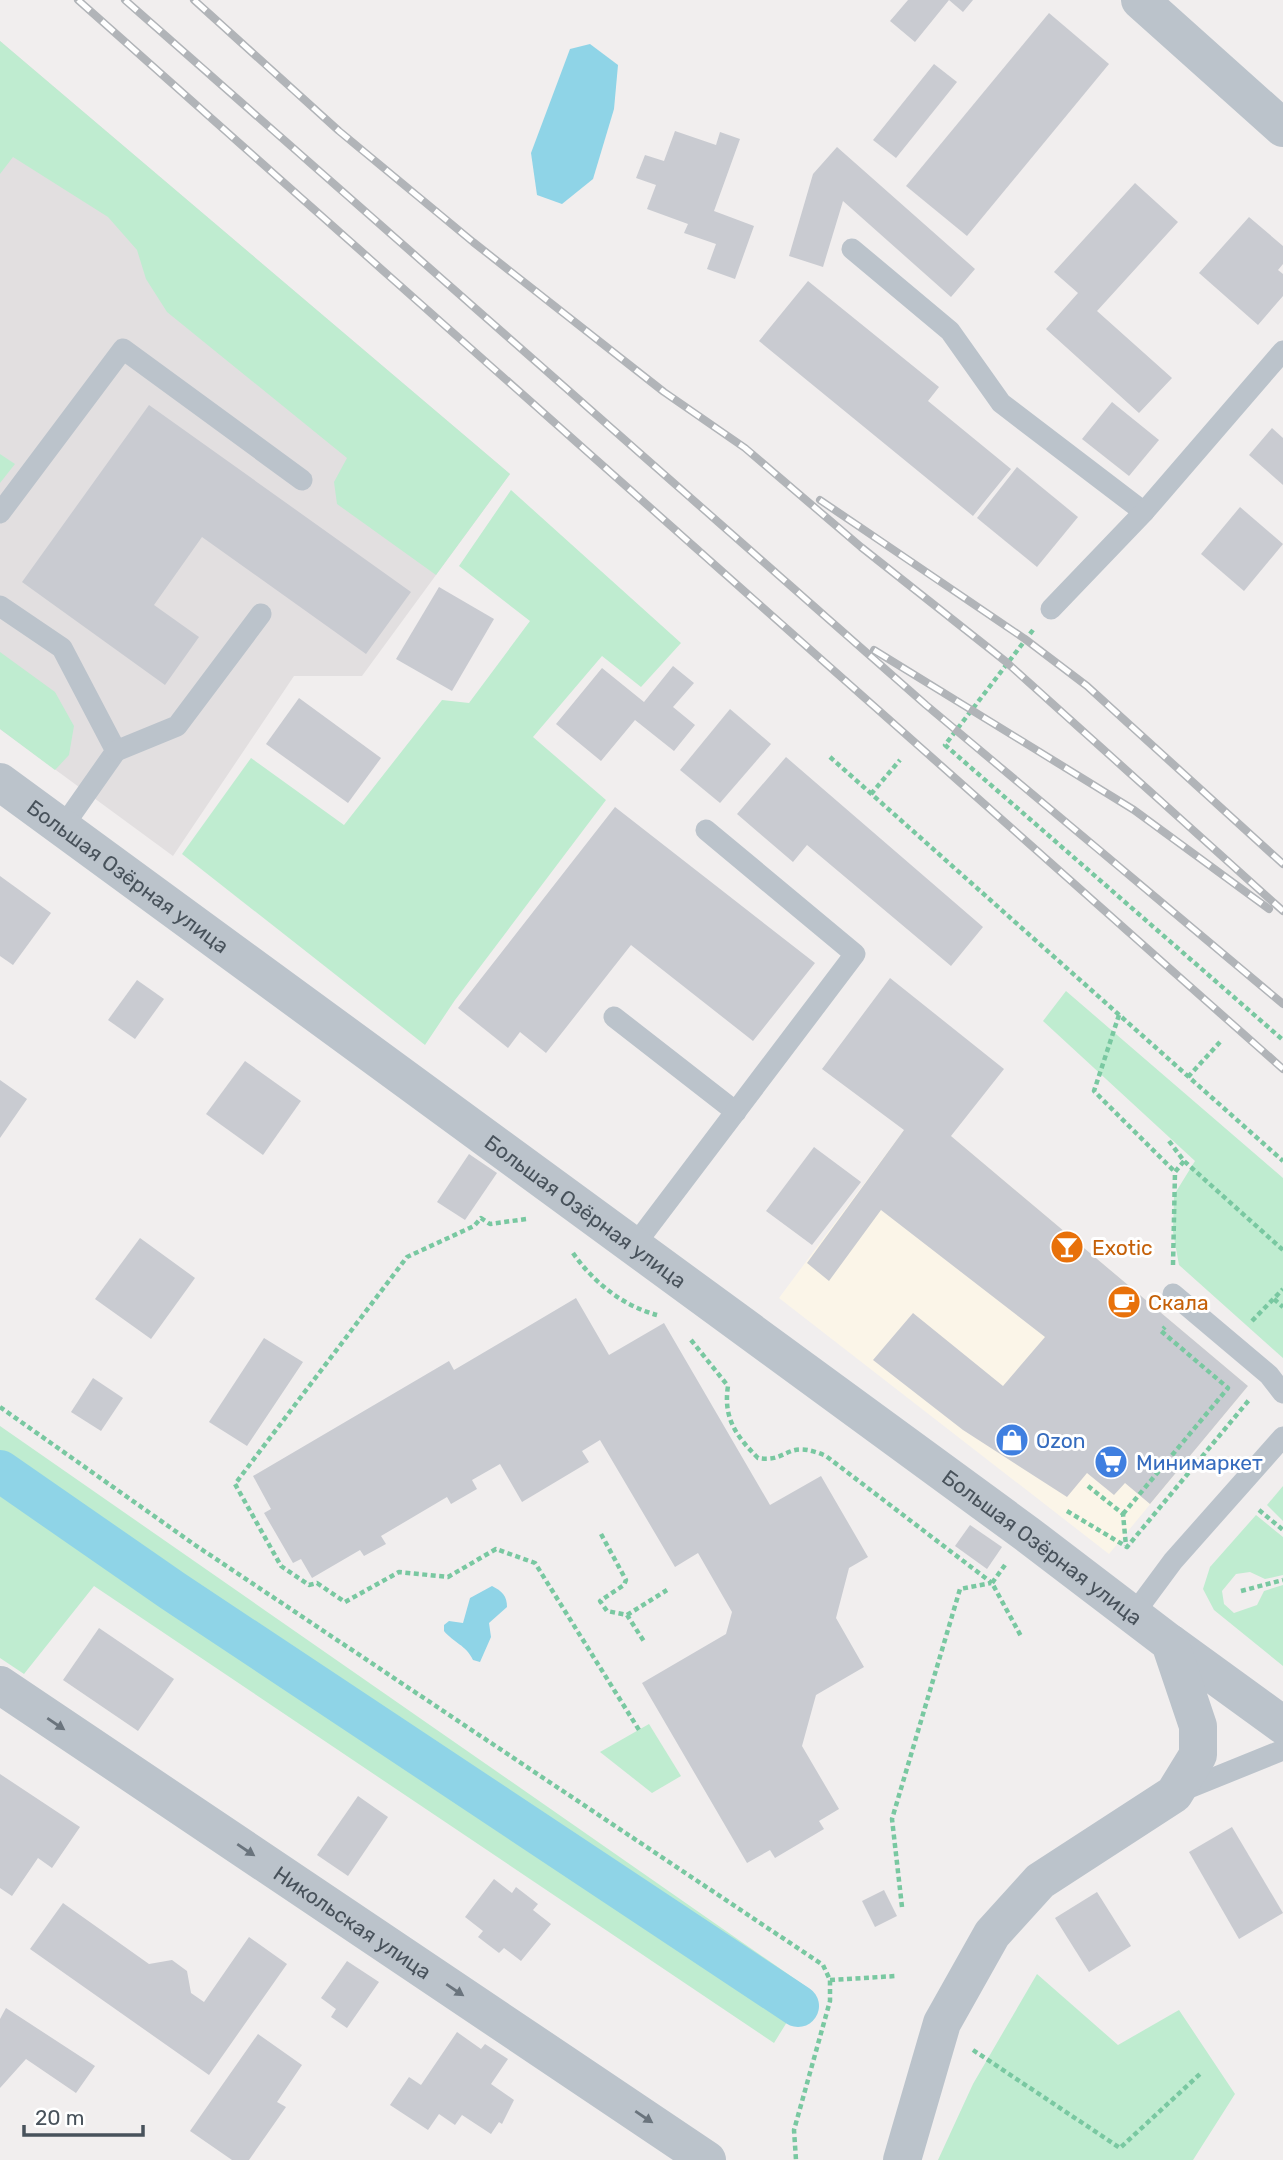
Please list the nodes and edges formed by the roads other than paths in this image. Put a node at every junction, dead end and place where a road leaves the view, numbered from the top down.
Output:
1 (1140, 0) edge
2 (1283, 128) edge
3 (852, 249) dead end
4 (1283, 351) edge
5 (302, 480) dead end
6 (1144, 512) junction
7 (0, 513) edge
8 (0, 606) edge
9 (1051, 609) road end
10 (261, 614) dead end
11 (116, 751) junction
12 (0, 782) edge
13 (62, 828) junction
14 (706, 830) dead end
15 (614, 1017) dead end
16 (736, 1112) junction
17 (634, 1246) junction
18 (1178, 1298) road end
19 (1283, 1393) edge
20 (1283, 1437) edge
21 (1133, 1615) junction
22 (1170, 1643) junction
23 (0, 1685) edge
24 (1283, 1724) edge
25 (1283, 1750) edge
26 (1174, 1794) junction
27 (707, 2160) edge
28 (902, 2160) edge

1 - 2 street
3 - 6 lane
4 - 6 lane
5 - 7 lane
6 - 9 lane
8 - 11 lane
10 - 11 lane
11 - 13 lane
12 - 13 street, Большая Озёрная улица
13 - 17 street, Большая Озёрная улица
14 - 16 lane
15 - 16 lane
16 - 17 lane
17 - 21 street, Большая Озёрная улица
18 - 19 lane
20 - 21 lane
21 - 22 street, Большая Озёрная улица
22 - 24 street, Большая Озёрная улица
22 - 26 street
23 -> 27 street, Никольская улица
25 - 26 lane
26 - 28 street

